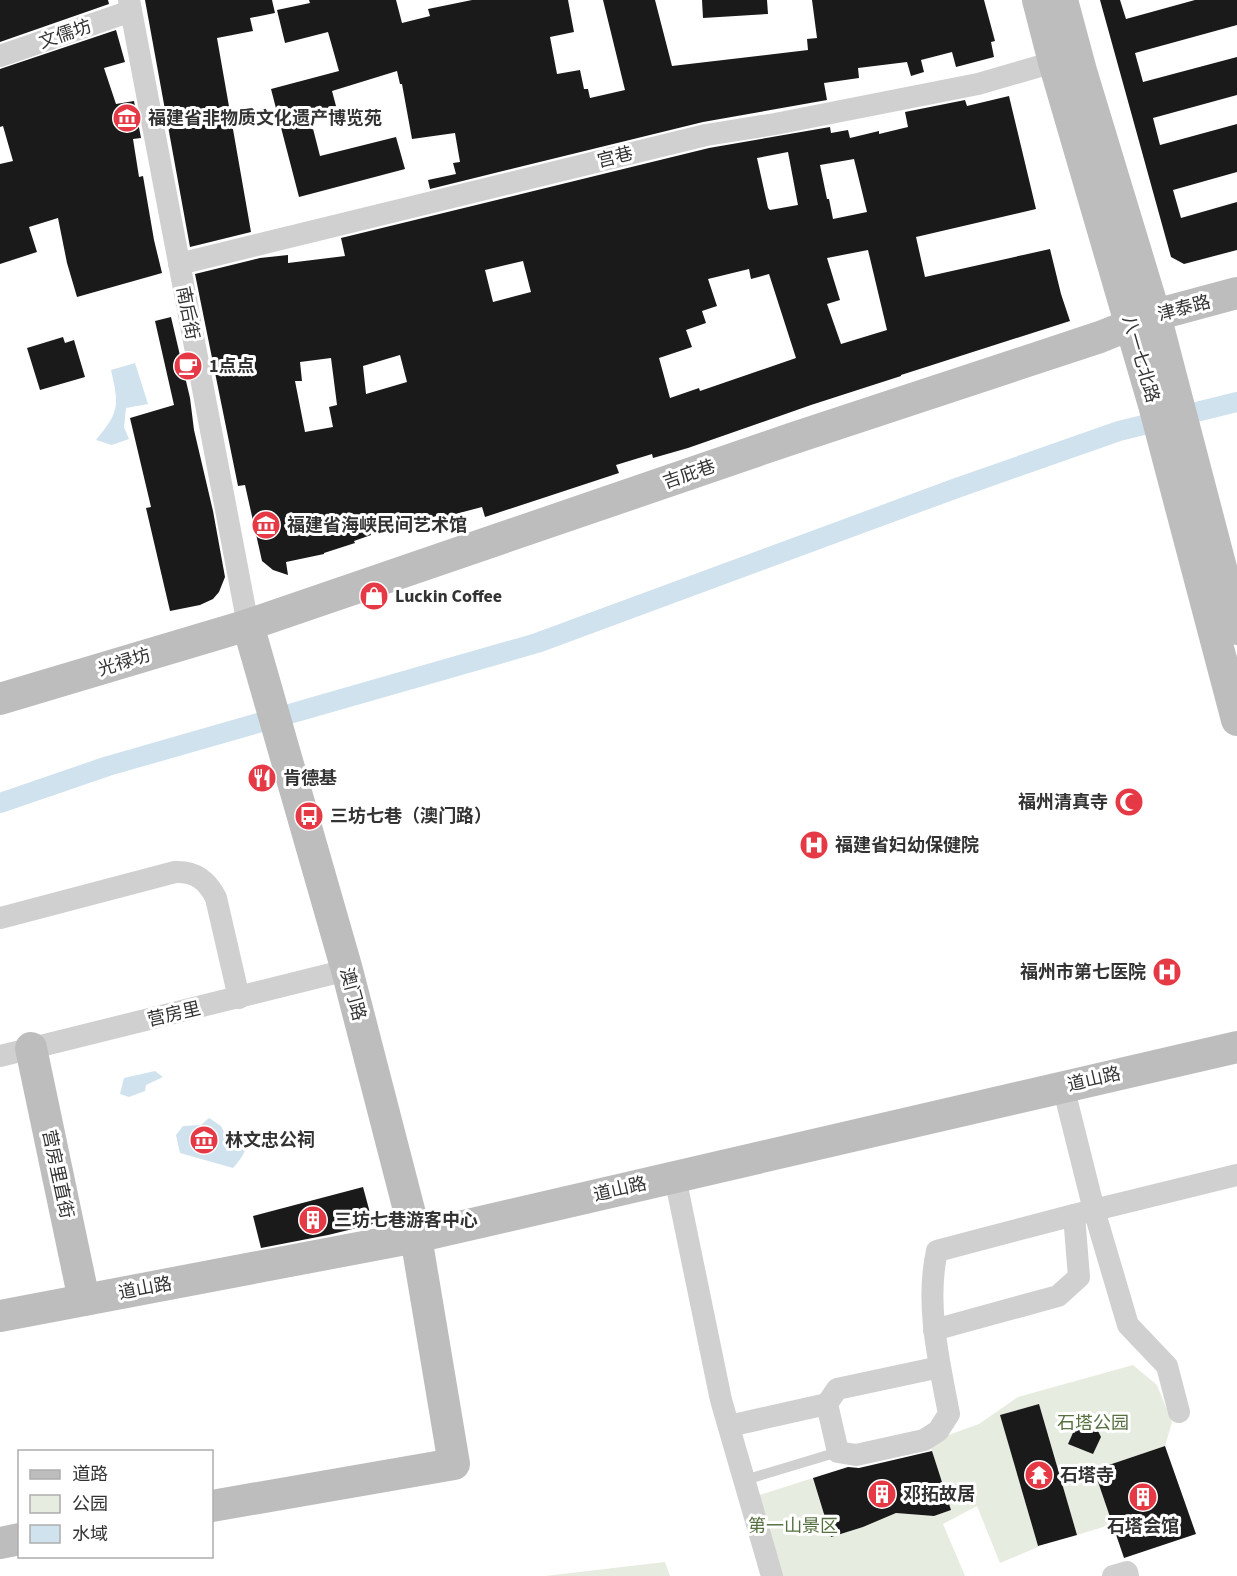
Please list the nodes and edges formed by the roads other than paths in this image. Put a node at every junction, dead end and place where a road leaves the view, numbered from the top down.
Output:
1 (1038, 0) edge
2 (1062, 0) edge
3 (131, 3) edge
4 (0, 56) edge
5 (1054, 62) junction
6 (178, 264) junction
7 (1237, 293) edge
8 (1143, 320) junction
9 (1180, 456) junction
10 (248, 625) junction
11 (1237, 630) edge
12 (0, 699) edge
13 (1237, 720) edge
14 (0, 918) edge
15 (347, 970) junction
16 (239, 998) junction
17 (1237, 1047) edge
18 (31, 1048) junction
19 (0, 1056) edge
20 (1063, 1086) junction
21 (1237, 1175) edge
22 (675, 1177) junction
23 (1084, 1212) junction
24 (416, 1237) junction
25 (84, 1300) junction
26 (0, 1316) edge
27 (934, 1330) junction
28 (940, 1367) junction
29 (827, 1404) junction
30 (1179, 1412) dead end
31 (729, 1426) junction
32 (838, 1452) junction
33 (745, 1480) junction
34 (213, 1506) edge
35 (18, 1539) edge
36 (0, 1543) edge
37 (772, 1576) edge
38 (1113, 1576) edge
39 (1128, 1576) edge

1 - 5 street, 八一七北路
2 - 8 street, 八一七北路
3 - 4 street, 文儒坊
3 - 6 street, 南后街
5 - 6 street, 宫巷
5 - 8 street, 八一七北路
6 - 10 street, 南后街
7 - 8 street, 津泰路
8 - 9 street, 八一七北路
8 - 10 street, 吉庇巷
9 - 11 street
9 - 13 street, 八一七北路
10 - 12 street, 光禄坊
10 - 15 street, 澳门路
14 - 16 street
15 - 16 street, 营房里
15 - 24 street, 澳门路
16 - 18 street, 营房里
17 - 20 street, 道山路
18 - 19 street, 营房里
18 - 25 street, 营房里直街
20 - 22 street, 道山路
20 - 23 street
21 - 23 street
22 - 24 street, 道山路
22 - 31 street
23 - 27 street
23 - 27 street
23 - 30 street
24 - 25 street, 道山路
24 - 34 street, 澳门路
25 - 26 street, 道山路
27 - 28 street
28 - 29 street
28 - 32 street
29 - 31 street
29 - 32 street
31 - 33 street
32 - 33 lane
33 - 37 street
35 - 36 street
38 - 39 street

